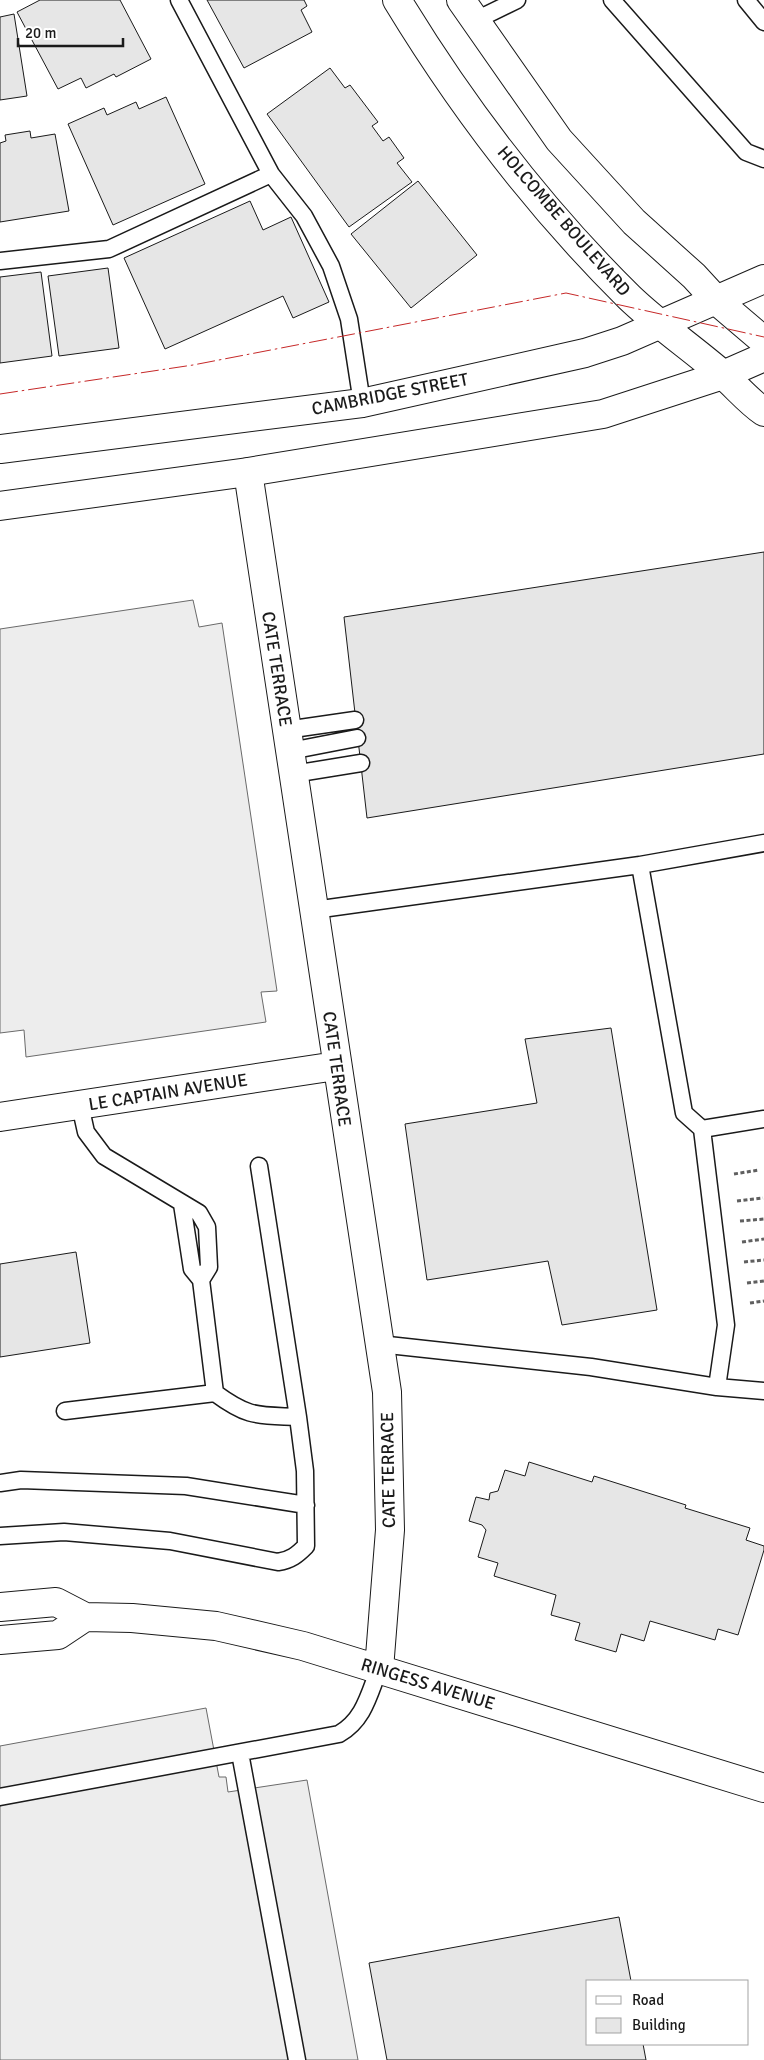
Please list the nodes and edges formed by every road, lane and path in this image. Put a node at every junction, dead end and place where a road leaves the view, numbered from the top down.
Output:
1 (179, 0) edge
2 (397, 0) edge
3 (517, 0) edge
4 (612, 0) edge
5 (746, 0) edge
6 (468, 11) edge
7 (764, 22) edge
8 (764, 159) edge
9 (271, 174) junction
10 (0, 261) edge
11 (764, 279) edge
12 (717, 301) junction
13 (660, 325) junction
14 (764, 341) edge
15 (764, 357) edge
16 (723, 375) junction
17 (362, 403) junction
18 (764, 412) edge
19 (0, 449) edge
20 (248, 472) junction
21 (0, 506) edge
22 (355, 720) dead end
23 (358, 738) dead end
24 (290, 751) junction
25 (361, 762) dead end
26 (764, 843) edge
27 (640, 865) junction
28 (314, 910) junction
29 (336, 1066) junction
30 (80, 1105) junction
31 (0, 1117) edge
32 (764, 1119) edge
33 (702, 1129) junction
34 (259, 1166) dead end
35 (379, 1344) junction
36 (717, 1387) junction
37 (764, 1391) edge
38 (214, 1393) junction
39 (65, 1411) dead end
40 (298, 1417) junction
41 (0, 1483) edge
42 (306, 1505) junction
43 (0, 1536) edge
44 (0, 1607) edge
45 (85, 1617) junction
46 (0, 1640) edge
47 (379, 1669) junction
48 (240, 1753) junction
49 (764, 1788) edge
50 (0, 1796) edge
51 (297, 2060) edge

1 - 9 lane
2 - 13 street, HOLCOMBE BOULEVARD
3 - 6 lane
4 - 8 lane
5 - 7 lane
6 - 12 street
9 - 10 lane
9 - 17 lane
11 - 12 street, CAMBRIDGE STREET
12 - 13 street, CAMBRIDGE STREET
12 - 14 street
13 - 16 street, HOLCOMBE BOULEVARD
13 - 17 street, CAMBRIDGE STREET
15 - 16 street
16 - 18 street, HOLCOMBE BOULEVARD
16 - 20 street
17 - 19 street, CAMBRIDGE STREET
20 - 21 street
20 - 24 street, CATE TERRACE
22 - 24 lane
23 - 24 lane
24 - 25 lane
24 - 28 street, CATE TERRACE
26 - 27 lane
27 - 28 lane
27 - 33 lane
28 - 29 street, CATE TERRACE
29 - 30 street, LE CAPTAIN AVENUE
29 - 35 street, CATE TERRACE
30 - 31 street, LE CAPTAIN AVENUE
30 - 38 lane
32 - 33 lane
33 - 36 lane
34 - 40 lane
35 - 36 lane
35 - 47 street, CATE TERRACE
36 - 37 lane
38 - 39 lane
38 - 40 lane
40 - 42 lane
41 - 42 lane
42 - 43 lane
44 - 45 street, RINGESS AVENUE
45 - 46 street
45 - 47 street, RINGESS AVENUE
47 - 48 lane
47 - 49 street, RINGESS AVENUE
48 - 50 lane
48 - 51 lane

